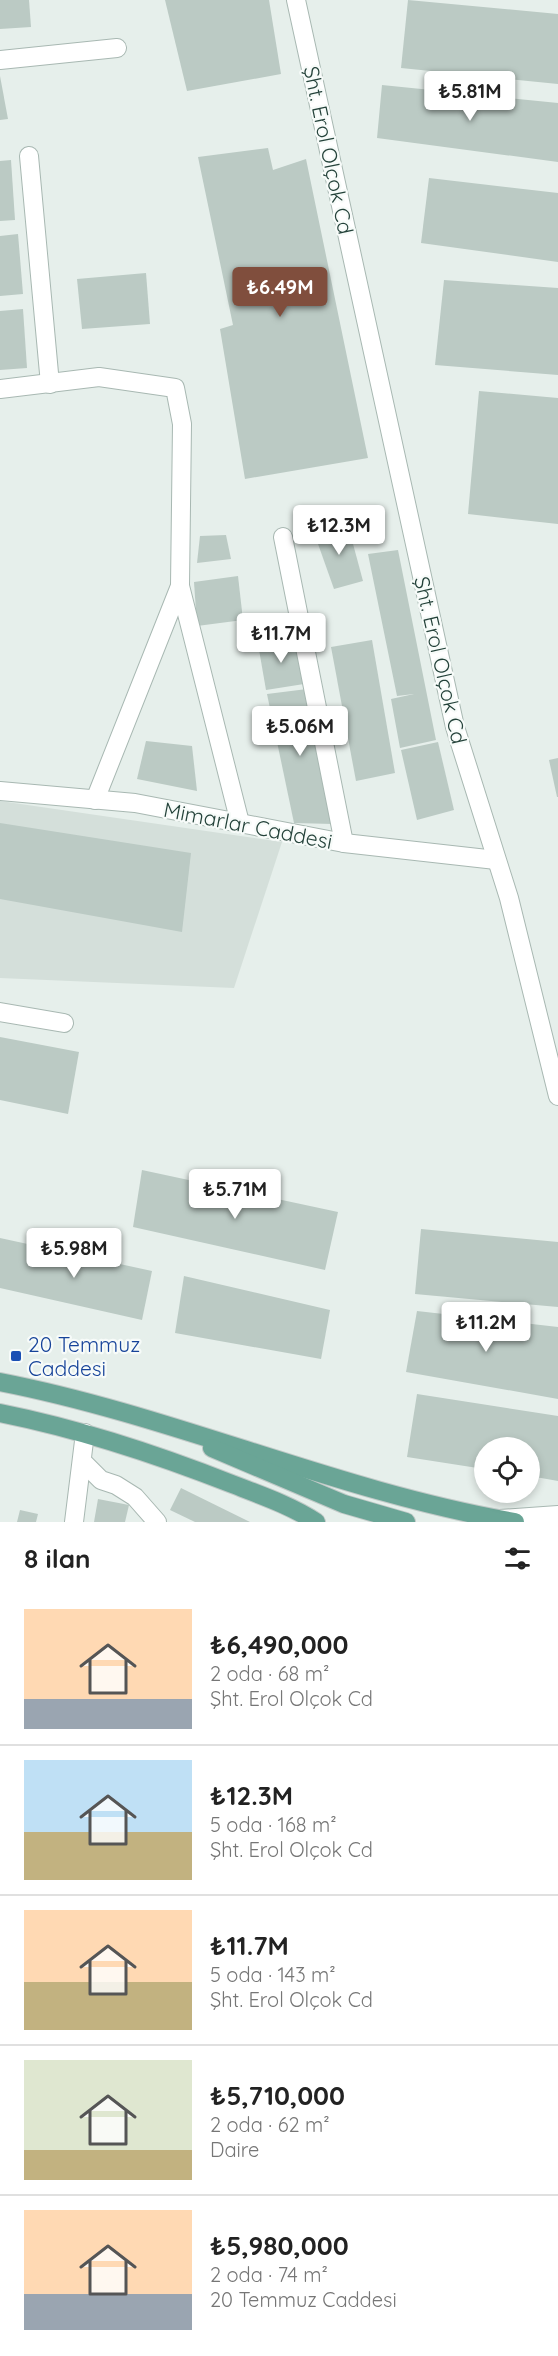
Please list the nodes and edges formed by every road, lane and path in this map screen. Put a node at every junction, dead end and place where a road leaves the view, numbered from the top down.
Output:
1 (296, 0) edge
2 (117, 48) dead end
3 (0, 60) edge
4 (28, 156) dead end
5 (50, 384) junction
6 (0, 389) edge
7 (283, 537) dead end
8 (180, 586) junction
9 (0, 791) edge
10 (95, 800) junction
11 (240, 823) junction
12 (344, 843) junction
13 (496, 860) junction
14 (0, 1012) edge
15 (64, 1023) dead end
16 (558, 1096) edge
17 (0, 1382) edge
18 (96, 1404) junction
19 (0, 1413) edge
20 (85, 1433) junction
21 (82, 1461) junction
22 (558, 1515) edge
23 (506, 1521) edge
24 (74, 1522) edge
25 (157, 1522) edge
26 (315, 1522) edge
27 (406, 1522) edge

1 - 13 street, Şht. Erol Olçok Cd
2 - 3 street
4 - 5 street
5 - 6 street
5 - 8 street
7 - 12 street
8 - 10 street
8 - 11 street
9 - 10 street, Mimarlar Caddesi
10 - 11 street, Mimarlar Caddesi
11 - 12 street, Mimarlar Caddesi
12 - 13 street, Mimarlar Caddesi
13 - 16 street, Şht. Erol Olçok Cd
14 - 15 street
17 - 18 main road
18 - 23 main road
18 - 27 main road
19 - 20 main road
20 - 21 street
20 - 26 main road
21 - 24 street
21 - 25 street
22 - 23 street

